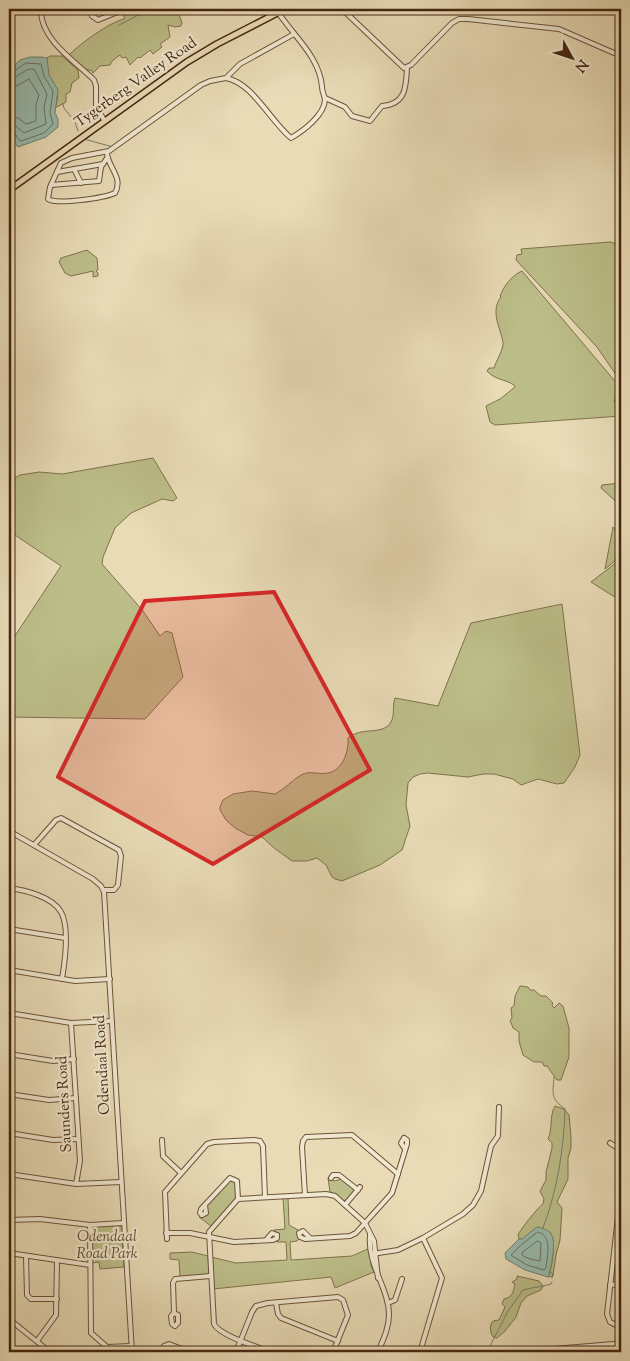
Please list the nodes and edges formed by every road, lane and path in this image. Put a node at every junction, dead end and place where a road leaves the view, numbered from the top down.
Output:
1 (41, 9) edge
2 (90, 9) edge
3 (124, 9) edge
4 (285, 9) edge
5 (342, 9) edge
6 (277, 11) edge
7 (294, 34) junction
8 (621, 56) edge
9 (407, 68) junction
10 (234, 72) junction
11 (226, 78) junction
12 (236, 81) junction
13 (325, 98) junction
14 (104, 120) junction
15 (107, 152) junction
16 (56, 154) junction
17 (107, 158) junction
18 (61, 163) junction
19 (102, 164) junction
20 (110, 165) junction
21 (74, 169) junction
22 (57, 172) junction
23 (81, 184) junction
24 (51, 185) junction
25 (9, 190) edge
26 (9, 831) edge
27 (14, 834) junction
28 (9, 844) edge
29 (34, 845) junction
30 (9, 888) edge
31 (104, 890) junction
32 (9, 929) edge
33 (65, 938) junction
34 (9, 970) edge
35 (62, 979) junction
36 (110, 979) junction
37 (9, 1013) edge
38 (112, 1021) junction
39 (72, 1023) junction
40 (9, 1054) edge
41 (74, 1059) junction
42 (9, 1094) edge
43 (76, 1098) junction
44 (499, 1107) dead end
45 (9, 1133) edge
46 (78, 1138) junction
47 (162, 1140) dead end
48 (610, 1143) dead end
49 (405, 1149) dead end
50 (621, 1150) edge
51 (181, 1173) junction
52 (9, 1174) edge
53 (398, 1174) junction
54 (342, 1176) dead end
55 (122, 1182) junction
56 (76, 1184) junction
57 (305, 1195) junction
58 (265, 1197) junction
59 (238, 1199) junction
60 (205, 1205) dead end
61 (345, 1205) junction
62 (621, 1206) edge
63 (9, 1220) edge
64 (123, 1223) junction
65 (365, 1224) junction
66 (90, 1225) junction
67 (166, 1233) junction
68 (209, 1237) junction
69 (310, 1238) dead end
70 (423, 1238) junction
71 (166, 1239) dead end
72 (266, 1240) dead end
73 (615, 1245) junction
74 (621, 1245) edge
75 (9, 1253) edge
76 (374, 1254) junction
77 (26, 1256) junction
78 (57, 1261) junction
79 (90, 1265) junction
80 (211, 1276) junction
81 (402, 1280) dead end
82 (621, 1284) edge
83 (610, 1285) junction
84 (57, 1299) junction
85 (276, 1303) junction
86 (388, 1303) junction
87 (174, 1313) dead end
88 (9, 1319) edge
89 (621, 1325) edge
90 (240, 1340) junction
91 (36, 1341) junction
92 (338, 1341) junction
93 (614, 1344) dead end
94 (603, 1345) junction
95 (131, 1346) junction
96 (107, 1350) edge
97 (576, 1350) edge
98 (50, 1352) edge
99 (132, 1352) edge
100 (162, 1352) edge
101 (190, 1352) edge
102 (236, 1352) edge
103 (271, 1352) edge
104 (334, 1352) edge
105 (379, 1352) edge
106 (420, 1352) edge
107 (546, 1352) edge
108 (604, 1352) edge

1 - 14 street
2 - 3 street
4 - 6 main road, Tygerberg Valley Road
5 - 9 street
6 - 7 street
6 - 14 main road, Tygerberg Valley Road
7 - 10 street
7 - 13 street
8 - 9 street
9 - 13 street
10 - 11 street
10 - 12 street
11 - 12 street
11 - 15 street
12 - 13 street
14 - 16 main road, Tygerberg Valley Road
15 - 17 street
15 - 18 street
16 - 18 street
16 - 25 main road, Tygerberg Valley Road
17 - 19 street
17 - 20 street
18 - 22 street
19 - 20 street
19 - 21 street
19 - 23 street
20 - 24 street
21 - 22 street
21 - 23 street
22 - 24 street
23 - 24 street
26 - 27 street
27 - 28 street
27 - 29 street
29 - 31 street
29 - 31 street
30 - 33 street
31 - 36 street, Odendaal Road
32 - 33 street
33 - 35 street
34 - 35 street
35 - 36 street
36 - 38 street, Odendaal Road
37 - 39 street
38 - 39 street
38 - 55 street, Odendaal Road
39 - 41 street, Saunders Road
40 - 41 street
41 - 43 street, Saunders Road
42 - 43 street
43 - 46 street, Saunders Road
44 - 70 street
45 - 46 street
46 - 56 street, Saunders Road
47 - 51 street
48 - 50 street
49 - 53 street
51 - 58 street
51 - 67 street
52 - 56 street
53 - 57 street
53 - 65 street
54 - 61 street
55 - 56 street
55 - 64 street, Odendaal Road
57 - 58 street
57 - 61 street
58 - 59 street
59 - 60 street
59 - 68 street
61 - 65 street
62 - 73 street
63 - 66 street
64 - 66 street
64 - 95 street, Odendaal Road
65 - 69 street
65 - 76 street
66 - 79 street
67 - 68 street
67 - 71 street
68 - 72 street
68 - 80 street
70 - 76 street
70 - 106 street
73 - 74 street
73 - 83 street
75 - 77 street
76 - 86 street
77 - 78 street
77 - 84 street
78 - 79 street
78 - 84 street
79 - 96 street
80 - 87 street
80 - 90 street
81 - 86 street
82 - 83 street
83 - 89 street
84 - 91 street
85 - 90 street
85 - 92 street
85 - 92 street
86 - 105 street
88 - 91 street
90 - 102 street
90 - 103 street
91 - 98 street
92 - 104 street
93 - 94 street
94 - 97 street
94 - 108 street
95 - 96 street
95 - 99 street, Odendaal Road
97 - 107 street
100 - 101 street

